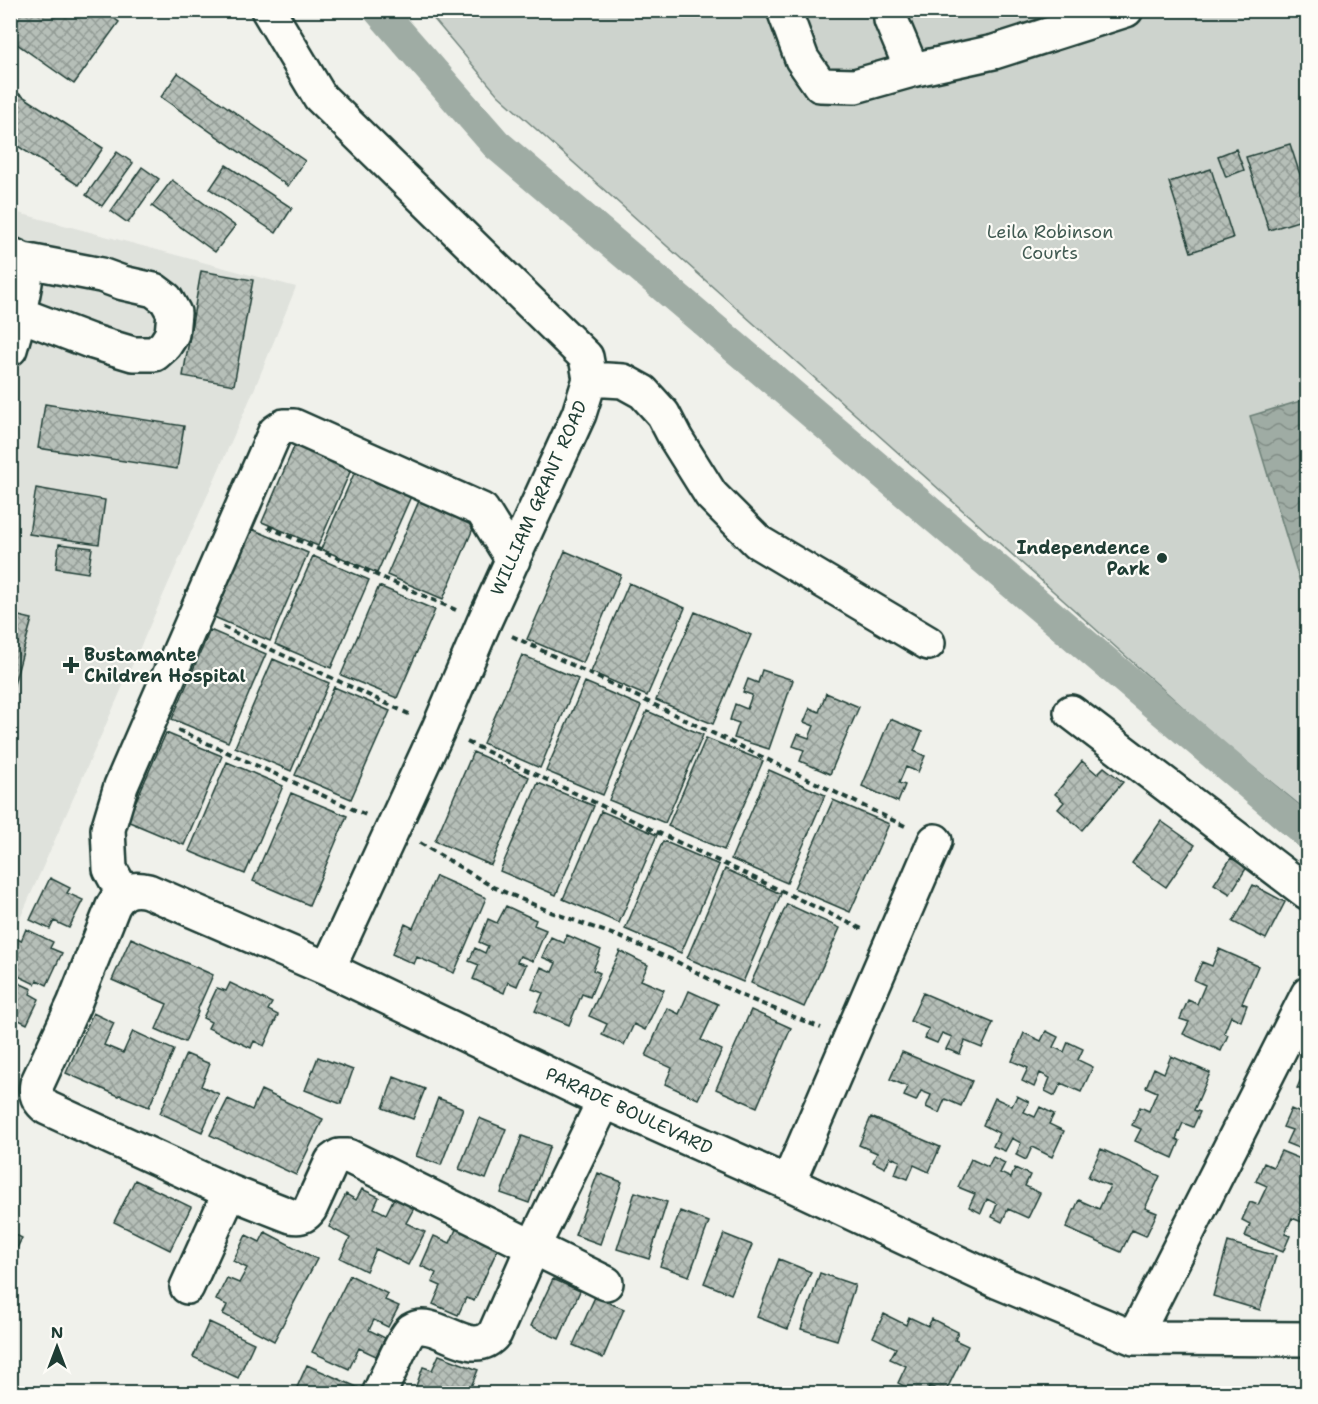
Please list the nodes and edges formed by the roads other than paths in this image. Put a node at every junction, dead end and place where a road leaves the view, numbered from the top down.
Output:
1 (267, 10) edge
2 (784, 10) edge
3 (891, 10) edge
4 (1125, 10) edge
5 (912, 70) junction
6 (17, 257) edge
7 (19, 314) junction
8 (10, 349) edge
9 (590, 379) junction
10 (513, 560) junction
11 (928, 643) dead end
12 (1071, 712) dead end
13 (935, 841) road end
14 (123, 893) junction
15 (1308, 893) edge
16 (328, 969) junction
17 (1308, 994) edge
18 (604, 1101) junction
19 (788, 1184) junction
20 (230, 1192) junction
21 (533, 1247) junction
22 (606, 1283) dead end
23 (187, 1287) dead end
24 (1134, 1338) junction
25 (1308, 1339) edge
26 (380, 1394) edge

1 - 9 street, WILLIAM GRANT ROAD
2 - 5 street
3 - 5 street
4 - 5 street
6 - 7 street
6 - 7 street
7 - 8 street
9 - 10 street, WILLIAM GRANT ROAD
9 - 11 street
10 - 14 street
10 - 16 street, WILLIAM GRANT ROAD
12 - 15 street
13 - 19 street
14 - 16 street, PARADE BOULEVARD
14 - 20 street
16 - 18 street, PARADE BOULEVARD
17 - 24 street
18 - 19 street, PARADE BOULEVARD
18 - 21 street
19 - 24 street, PARADE BOULEVARD
20 - 21 street
20 - 23 street
21 - 22 street
21 - 26 street
24 - 25 street

